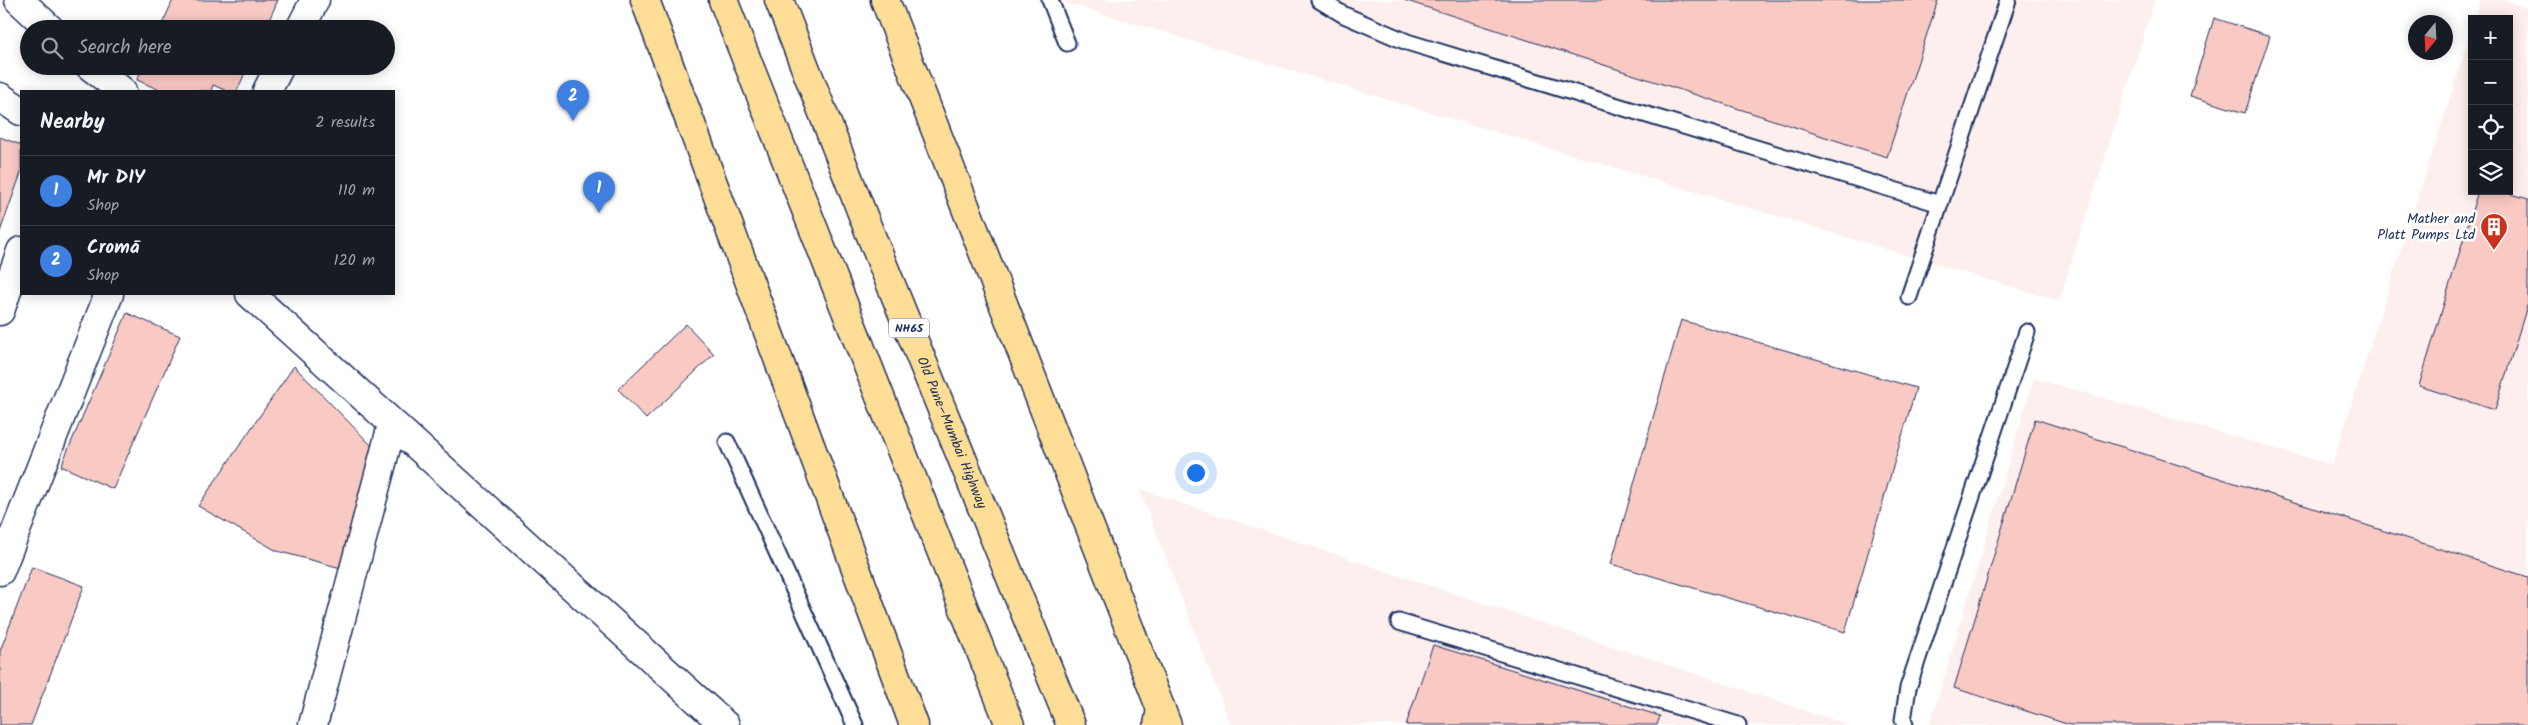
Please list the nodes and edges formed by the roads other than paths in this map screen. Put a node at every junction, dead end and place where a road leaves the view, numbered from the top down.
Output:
1 (19, 0) edge
2 (315, 0) edge
3 (645, 0) edge
4 (723, 0) edge
5 (779, 0) edge
6 (885, 0) edge
7 (1050, 0) edge
8 (1320, 0) edge
9 (2008, 0) edge
10 (40, 20) edge
11 (305, 20) edge
12 (1067, 43) dead end
13 (102, 75) edge
14 (275, 75) edge
15 (121, 90) edge
16 (268, 90) edge
17 (0, 97) edge
18 (20, 110) edge
19 (1940, 204) junction
20 (20, 254) edge
21 (109, 295) edge
22 (251, 295) edge
23 (1909, 297) dead end
24 (0, 311) edge
25 (2027, 332) dead end
26 (392, 425) junction
27 (727, 442) dead end
28 (0, 571) edge
29 (1399, 622) dead end
30 (1162, 720) edge
31 (313, 725) edge
32 (725, 725) edge
33 (854, 725) edge
34 (914, 725) edge
35 (1010, 725) edge
36 (1072, 725) edge
37 (1738, 725) edge
38 (1905, 725) edge

1 - 10 street
2 - 11 street
3 - 34 main road
4 - 35 main road
5 - 36 main road, Old Pune–Mumbai Highway / NH65
6 - 30 main road
7 - 12 lane
8 - 19 lane
9 - 19 lane
13 - 15 street
14 - 16 street
17 - 18 street
19 - 23 lane
20 - 24 street
21 - 28 street
22 - 26 street
25 - 38 lane
26 - 31 street
26 - 32 street
27 - 33 lane
29 - 37 lane

